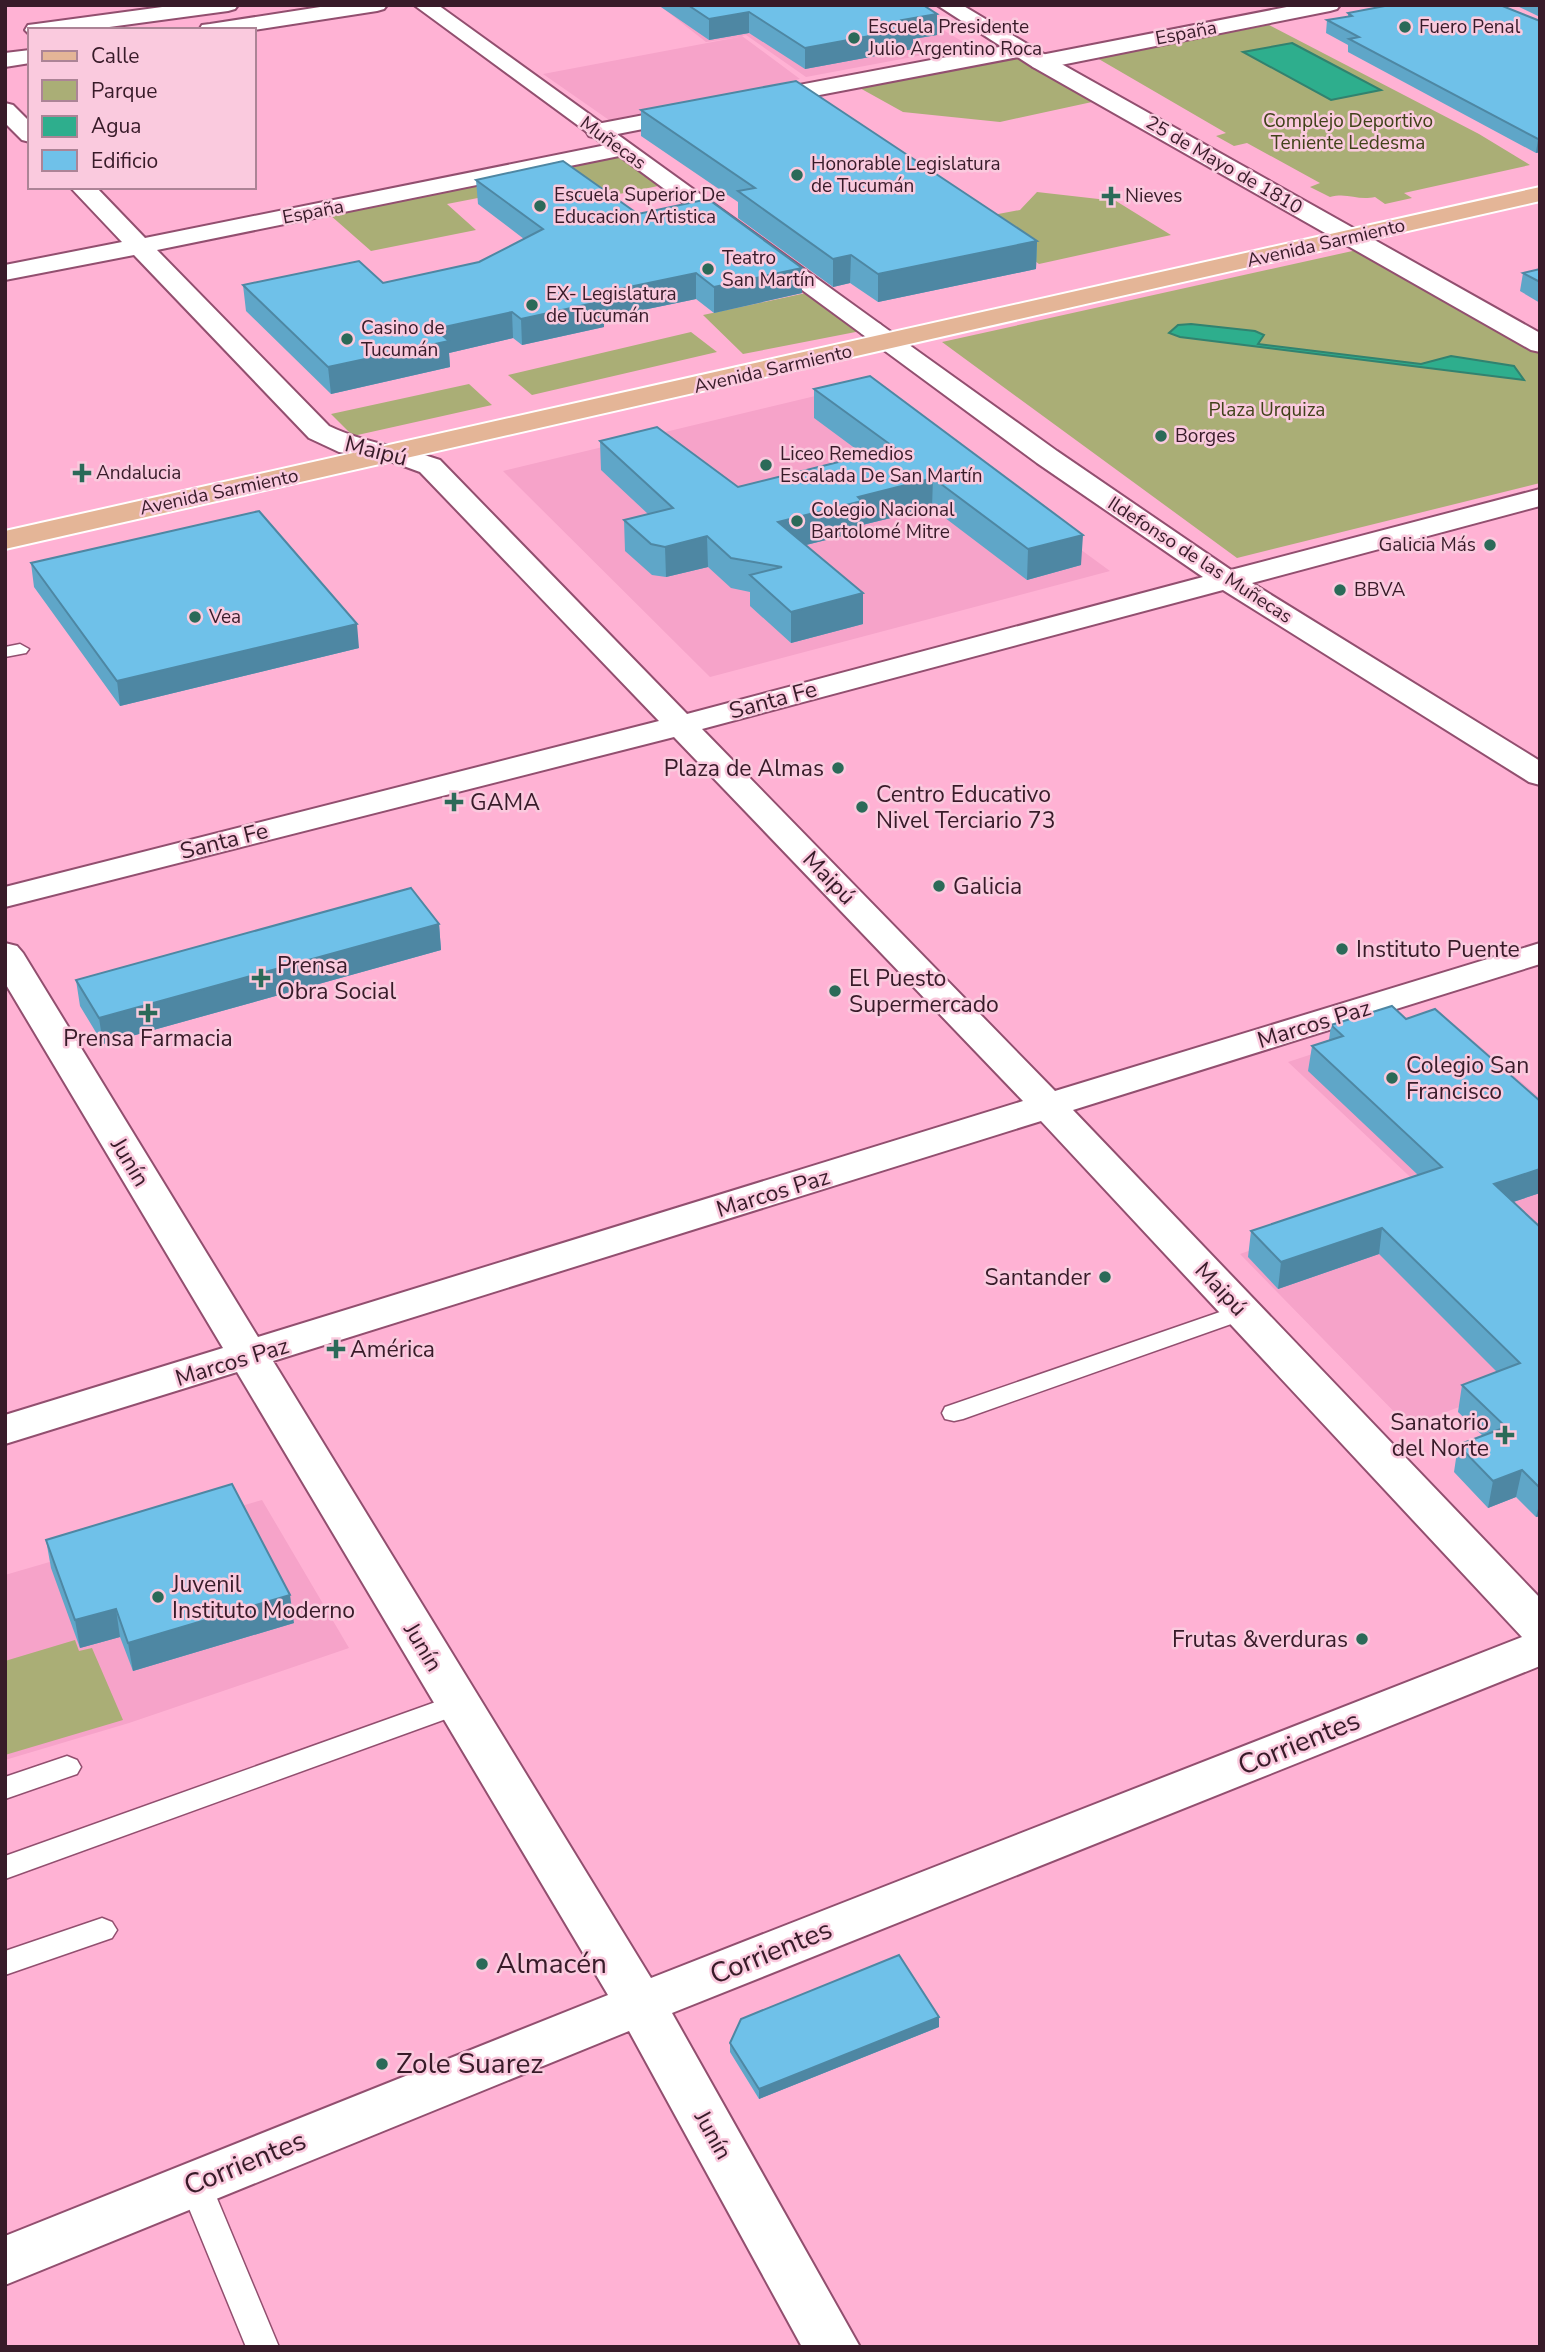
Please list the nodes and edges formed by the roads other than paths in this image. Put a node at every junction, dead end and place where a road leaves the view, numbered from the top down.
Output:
1 (228, 5) edge
2 (377, 5) edge
3 (424, 5) edge
4 (947, 5) edge
5 (1330, 5) edge
6 (169, 10) edge
7 (48, 28) edge
8 (224, 28) edge
9 (28, 56) edge
10 (1031, 56) junction
11 (5, 60) edge
12 (734, 105) edge
13 (5, 110) edge
14 (706, 110) edge
15 (597, 131) junction
16 (28, 133) edge
17 (621, 149) junction
18 (1540, 179) edge
19 (84, 189) edge
20 (1540, 194) edge
21 (1342, 231) junction
22 (141, 247) junction
23 (5, 273) edge
24 (881, 336) junction
25 (1540, 344) edge
26 (349, 446) junction
27 (396, 454) junction
28 (1540, 497) edge
29 (5, 523) edge
30 (5, 540) edge
31 (1225, 579) junction
32 (682, 725) junction
33 (1540, 775) edge
34 (5, 897) edge
35 (5, 953) edge
36 (1540, 953) edge
37 (1049, 1107) junction
38 (1243, 1312) junction
39 (247, 1357) junction
40 (954, 1413) dead end
41 (5, 1430) edge
42 (1540, 1626) edge
43 (1540, 1648) edge
44 (458, 1704) junction
45 (67, 1767) dead end
46 (5, 1788) edge
47 (5, 1868) edge
48 (102, 1930) dead end
49 (5, 1963) edge
50 (640, 2004) junction
51 (195, 2184) junction
52 (5, 2261) edge
53 (263, 2347) edge
54 (832, 2347) edge

1 - 6 street
2 - 8 street
3 - 15 street, Muñecas
4 - 10 street, 25 de Mayo de 1810
5 - 10 street, España
6 - 7 street
9 - 11 street
10 - 12 street, España
10 - 21 street, 25 de Mayo de 1810
13 - 16 street
14 - 15 street
15 - 17 street, Muñecas
17 - 22 street, España
17 - 24 street, Muñecas
18 - 21 main road, Avenida Sarmiento
19 - 22 street, Maipú
20 - 21 main road, Avenida Sarmiento
21 - 24 main road, Avenida Sarmiento
21 - 25 street, 25 de Mayo de 1810
22 - 23 street, España
22 - 26 street, Maipú
24 - 26 main road, Avenida Sarmiento
24 - 27 main road, Avenida Sarmiento
24 - 31 street, Ildefonso de las Muñecas
26 - 27 street, Maipú
26 - 29 main road, Avenida Sarmiento
27 - 30 main road, Avenida Sarmiento
27 - 32 street, Maipú
28 - 31 street, Santa Fe
31 - 32 street, Santa Fe
31 - 33 street, Ildefonso de las Muñecas
32 - 34 street, Santa Fe
32 - 37 street, Maipú
35 - 39 street, Junín
36 - 37 street, Marcos Paz
37 - 38 street, Maipú
37 - 39 street, Marcos Paz
38 - 40 lane
38 - 42 street, Maipú
39 - 41 street, Marcos Paz
39 - 44 street, Junín
43 - 50 street, Corrientes
44 - 47 lane
44 - 50 street, Junín
45 - 46 lane
48 - 49 lane
50 - 51 street, Corrientes
50 - 54 street, Junín
51 - 52 street, Corrientes
51 - 53 lane

